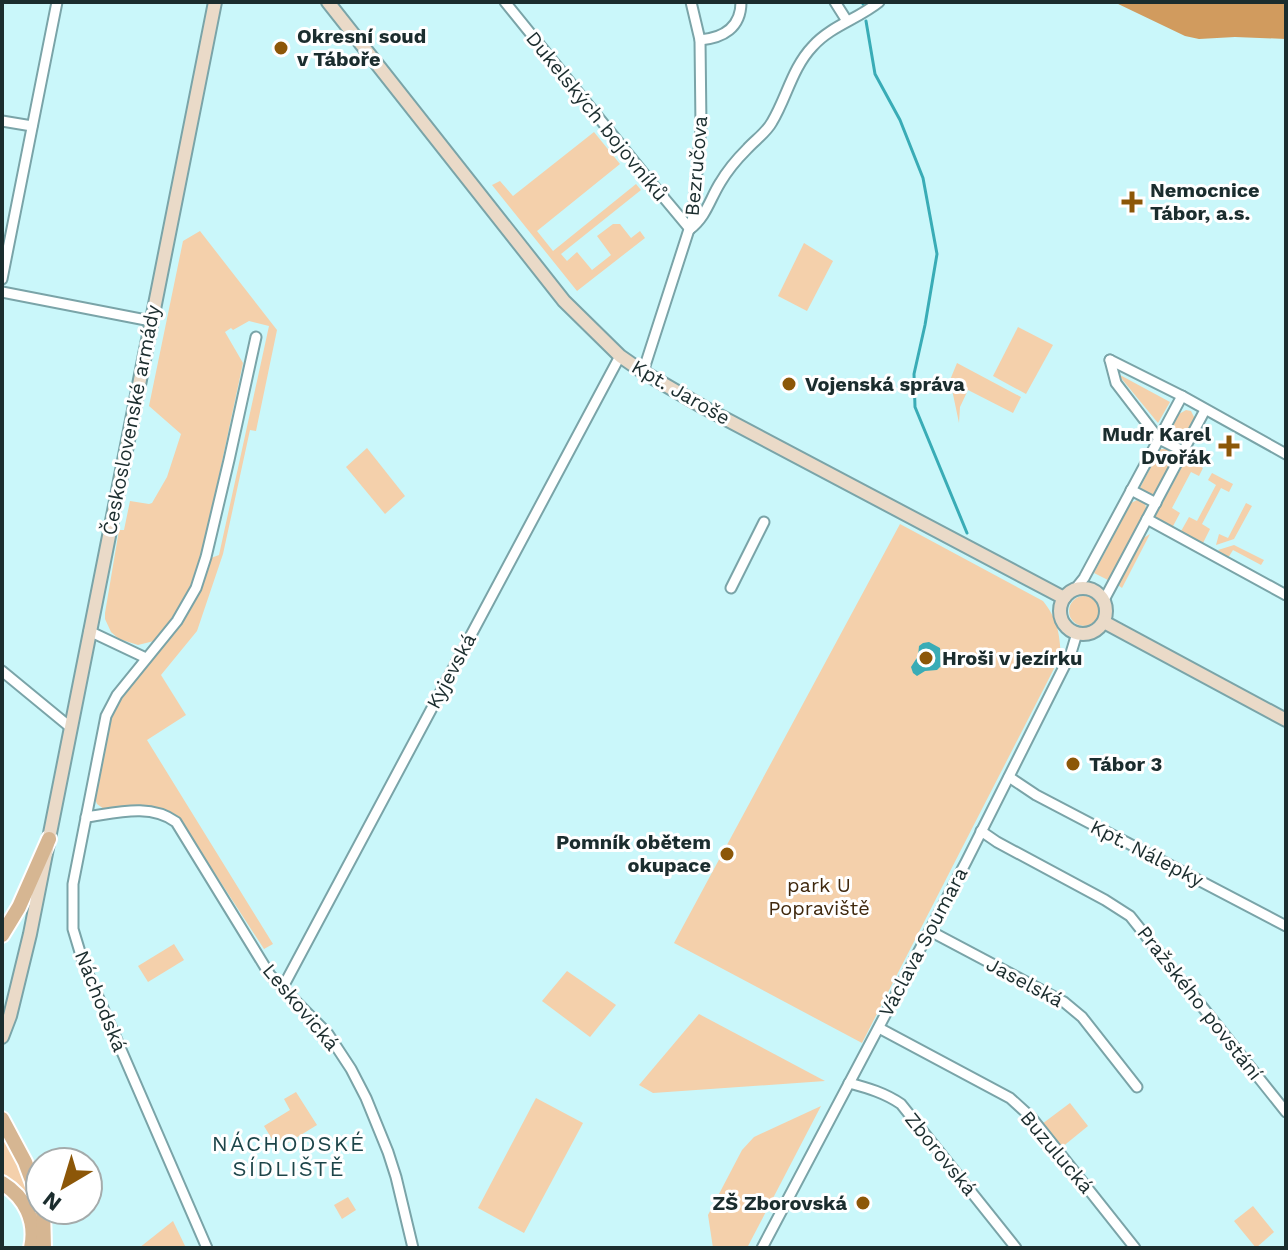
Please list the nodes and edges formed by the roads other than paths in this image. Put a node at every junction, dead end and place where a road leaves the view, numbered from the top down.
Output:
1 (57, 2) edge
2 (215, 2) edge
3 (328, 2) edge
4 (505, 2) edge
5 (691, 2) edge
6 (741, 2) edge
7 (835, 2) edge
8 (879, 2) edge
9 (847, 21) junction
10 (700, 40) junction
11 (2, 121) edge
12 (32, 126) junction
13 (690, 229) junction
14 (2, 279) edge
15 (2, 292) edge
16 (151, 321) junction
17 (256, 337) dead end
18 (620, 356) junction
19 (643, 372) junction
20 (1182, 396) junction
21 (1205, 410) junction
22 (1159, 439) junction
23 (1183, 451) junction
24 (1286, 454) edge
25 (1131, 490) junction
26 (1156, 503) junction
27 (1147, 519) junction
28 (764, 522) dead end
29 (731, 588) dead end
30 (1076, 588) junction
31 (1286, 595) edge
32 (1064, 598) junction
33 (1104, 600) junction
34 (1104, 622) junction
35 (89, 631) junction
36 (1077, 633) junction
37 (146, 658) junction
38 (2, 671) edge
39 (1284, 716) edge
40 (70, 727) junction
41 (1009, 777) junction
42 (86, 817) junction
43 (981, 831) junction
44 (49, 839) junction
45 (1286, 926) edge
46 (930, 931) junction
47 (2, 935) edge
48 (283, 987) junction
49 (879, 1028) junction
50 (2, 1037) edge
51 (849, 1083) junction
52 (1137, 1087) dead end
53 (1286, 1112) edge
54 (2, 1119) edge
55 (24, 1160) edge
56 (2, 1183) edge
57 (43, 1226) edge
58 (31, 1248) edge
59 (44, 1248) edge
60 (207, 1248) edge
61 (413, 1248) edge
62 (762, 1248) edge
63 (1016, 1248) edge
64 (1135, 1248) edge

1 - 12 street
2 - 16 street, Československé armády
3 - 18 street, Kpt. Jaroše
4 - 13 street, Dukelských bojovníků
5 - 10 street, Bezručova
6 - 10 street
7 - 9 street
8 - 9 street
9 - 13 street
10 - 13 street, Bezručova
11 - 12 street
12 - 14 street
13 - 19 street, Bezručova
15 - 16 street
16 - 35 street, Československé armády
17 - 37 street, Náchodská
18 - 19 street, Kpt. Jaroše
18 - 48 street, Kyjevská
19 - 32 street, Kpt. Jaroše
20 - 21 street
20 - 22 street
20 - 22 street
21 - 23 street
21 - 24 street
22 - 23 street
22 - 25 street
23 - 26 street
25 - 26 street
25 - 30 street
26 - 27 street
27 - 31 street
27 - 33 street
28 - 29 street
30 - 32 street
30 - 33 street
32 - 36 street
33 - 34 street
34 - 36 street
34 - 39 street
35 - 37 street
35 - 40 street, Československé armády
36 - 41 street, Václava Soumara
37 - 42 street, Náchodská
38 - 40 street
40 - 44 street, Československé armády
41 - 43 street, Václava Soumara
41 - 45 street, Kpt. Nálepky
42 - 48 street, Leskovická
42 - 60 street, Náchodská
43 - 46 street, Václava Soumara
43 - 53 street, Pražského povstání
44 - 47 main road
44 - 50 street, Československé armády
46 - 49 street, Václava Soumara
46 - 52 street, Jaselská
48 - 61 street, Leskovická
49 - 51 street, Václava Soumara
49 - 64 street, Buzulucká
51 - 62 street, Václava Soumara
51 - 63 street, Zborovská
54 - 55 main road
56 - 58 main road
57 - 59 main road

